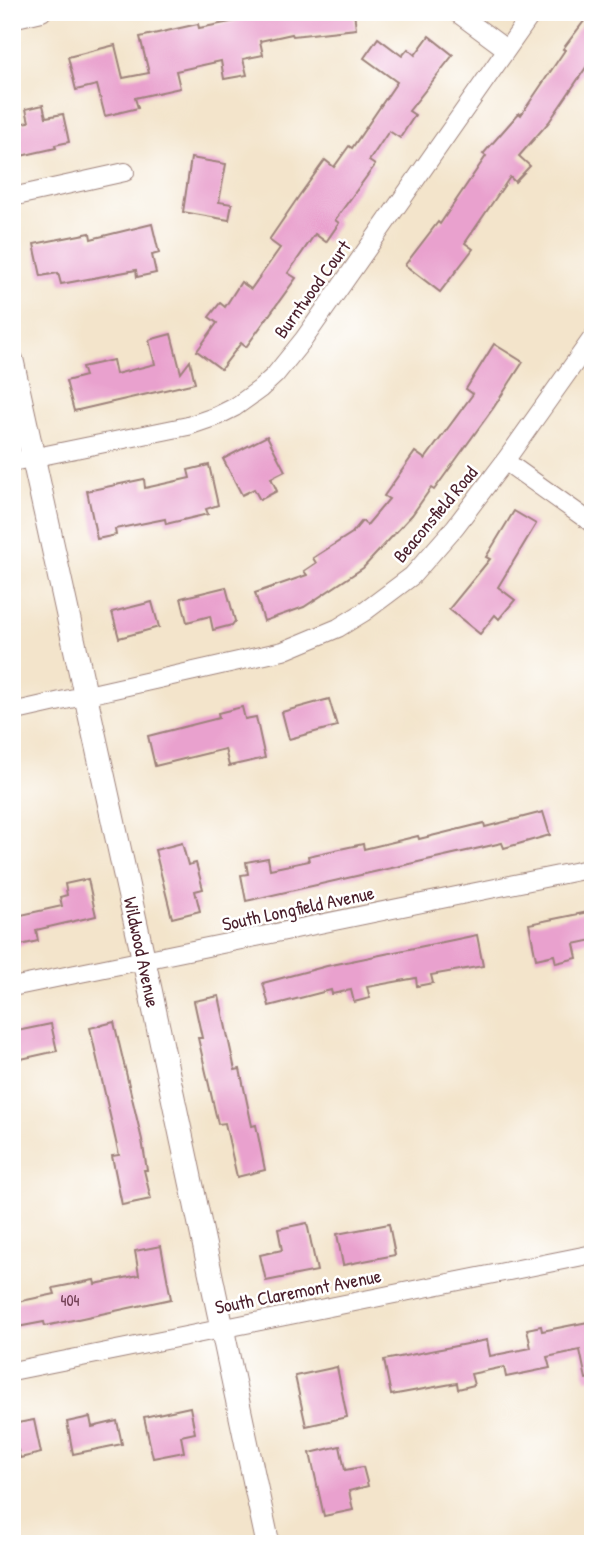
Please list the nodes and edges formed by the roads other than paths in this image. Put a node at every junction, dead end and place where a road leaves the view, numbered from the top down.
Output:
1 (42, 12) edge
2 (456, 12) edge
3 (533, 12) edge
4 (12, 19) edge
5 (506, 49) junction
6 (125, 172) dead end
7 (12, 197) edge
8 (593, 337) edge
9 (12, 361) edge
10 (22, 460) edge
11 (505, 461) junction
12 (593, 524) edge
13 (86, 695) junction
14 (12, 712) edge
15 (593, 869) edge
16 (144, 961) junction
17 (12, 988) edge
18 (593, 1254) edge
19 (221, 1328) junction
20 (12, 1371) edge
21 (268, 1544) edge

1 - 4 street
2 - 5 street
3 - 5 street, Burntwood Court
5 - 10 street, Burntwood Court
6 - 7 street
8 - 11 street, Beaconsfield Road
9 - 10 street, Wildwood Avenue
10 - 13 street, Wildwood Avenue
11 - 12 street
11 - 13 street, Beaconsfield Road
13 - 14 street, Beaconsfield Road
13 - 16 street, Wildwood Avenue
15 - 16 street, South Longfield Avenue
16 - 17 street, South Longfield Avenue
16 - 19 street, Wildwood Avenue
18 - 19 street, South Claremont Avenue
19 - 20 street, South Claremont Avenue
19 - 21 street, Wildwood Avenue

